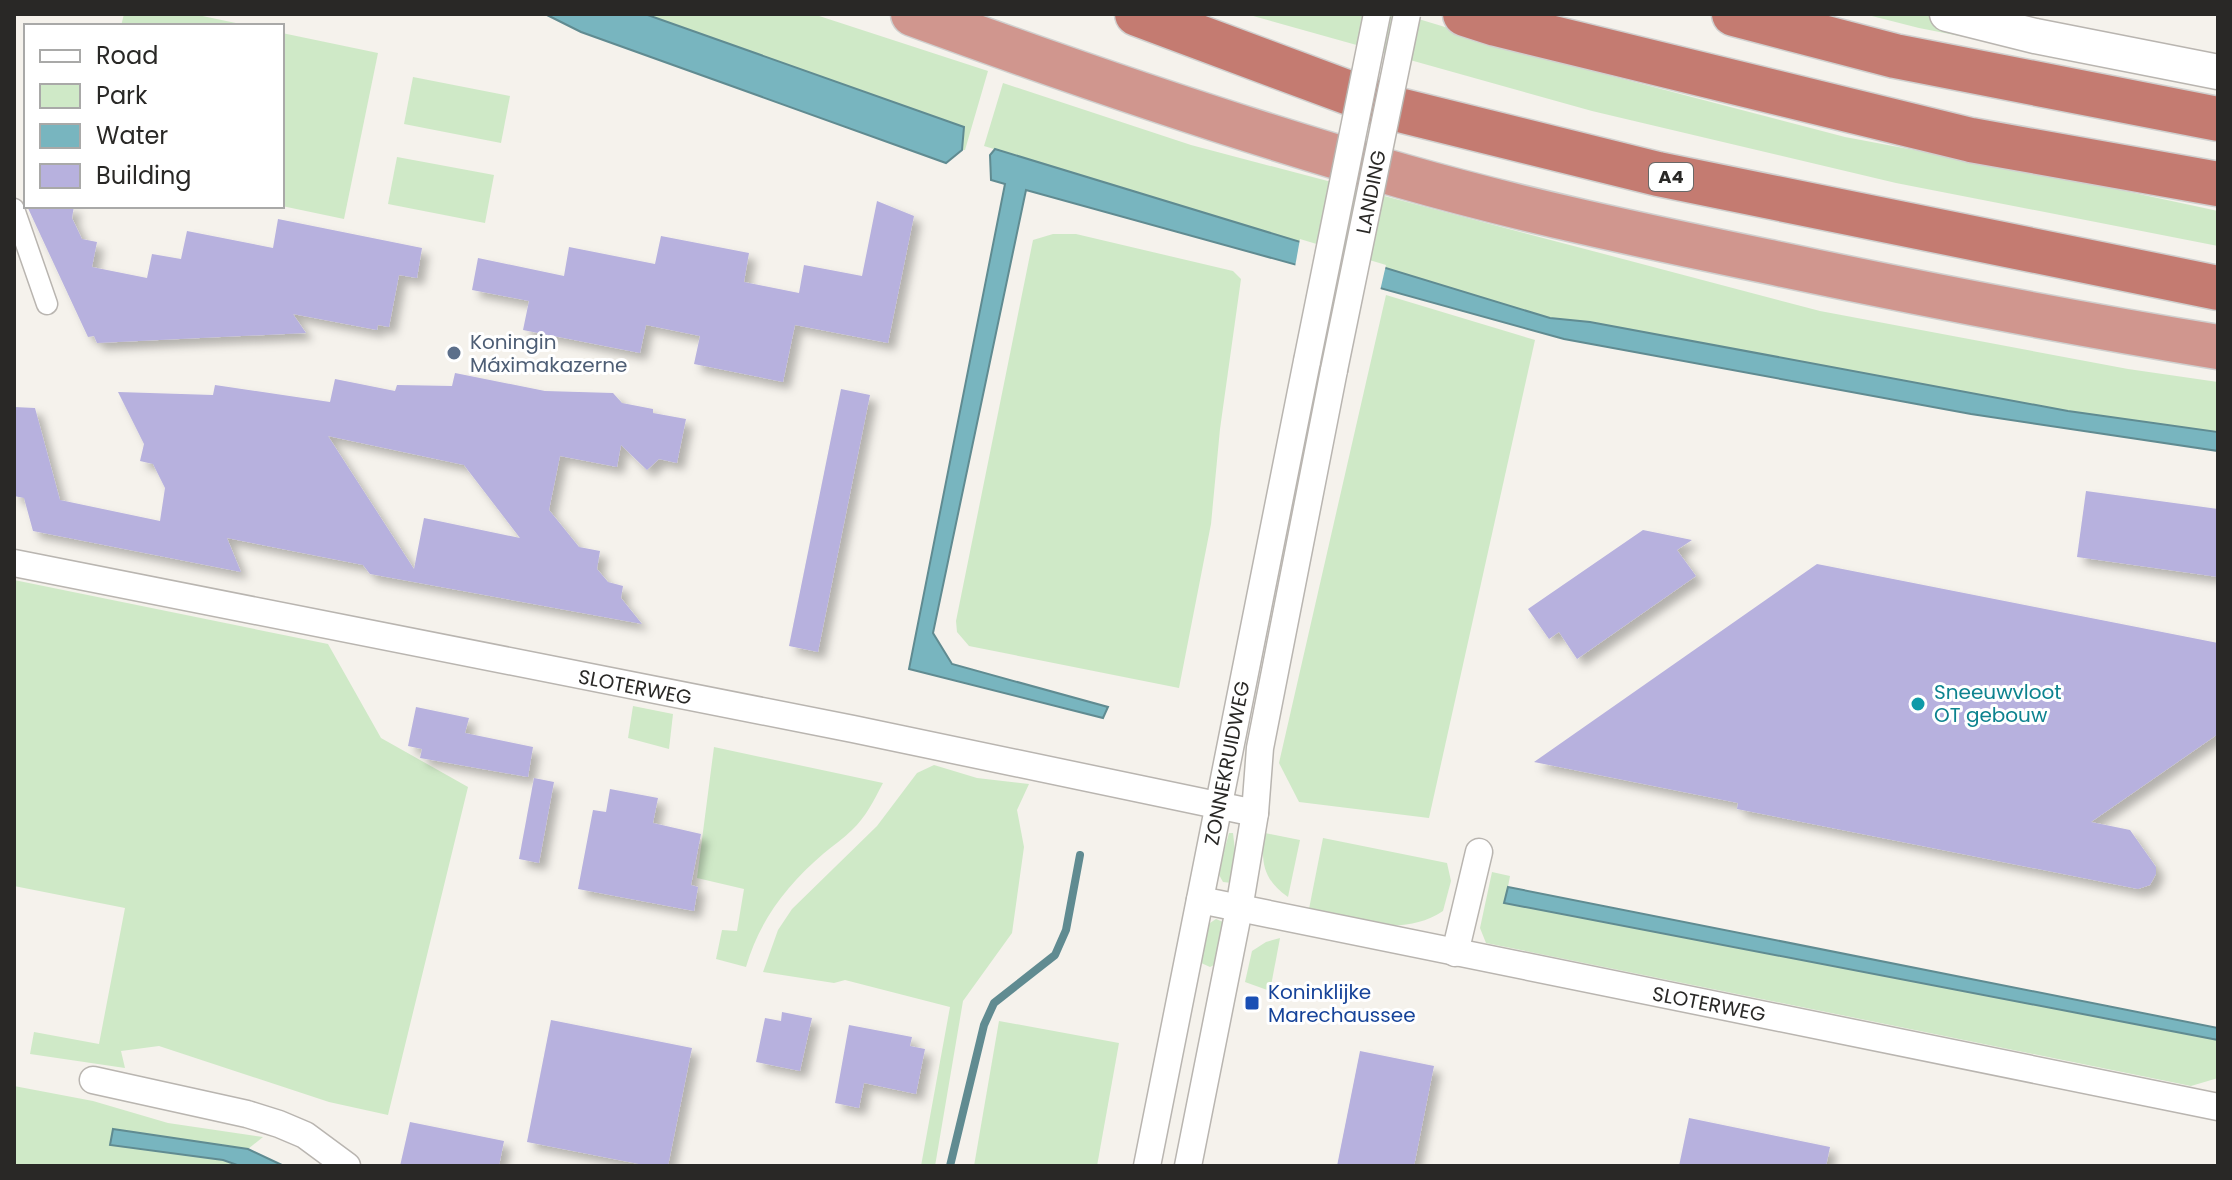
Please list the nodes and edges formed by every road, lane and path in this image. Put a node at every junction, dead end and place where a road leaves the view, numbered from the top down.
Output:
1 (913, 14) edge
2 (1137, 14) edge
3 (1377, 14) edge
4 (1407, 14) edge
5 (1465, 14) edge
6 (1734, 14) edge
7 (1947, 14) edge
8 (2218, 72) edge
9 (2218, 119) edge
10 (2218, 184) edge
11 (14, 209) edge
12 (2218, 288) edge
13 (47, 304) dead end
14 (2218, 347) edge
15 (1307, 361) joint
16 (1334, 370) joint
17 (14, 563) edge
18 (1219, 805) junction
19 (1255, 813) junction
20 (1479, 852) dead end
21 (1200, 900) junction
22 (1239, 909) junction
23 (1455, 953) junction
24 (93, 1080) dead end
25 (2218, 1107) edge
26 (347, 1166) edge
27 (1147, 1166) edge
28 (1188, 1166) edge

1 - 14 highway
2 - 12 highway, A4
3 - 15 street, LANDING, bridge
4 - 16 street, LANDING, bridge
5 - 10 highway
6 - 9 highway
7 - 8 street
11 - 13 street
15 - 18 street, ZONNEKRUIDWEG
16 - 19 street, ZONNEKRUIDWEG
17 - 18 street, SLOTERWEG
18 - 19 street, SLOTERWEG
18 - 21 street, ZONNEKRUIDWEG
19 - 22 street, ZONNEKRUIDWEG
20 - 23 street
21 - 22 street, SLOTERWEG
21 - 27 street, ZONNEKRUIDWEG
22 - 23 street, SLOTERWEG
22 - 28 street, ZONNEKRUIDWEG
23 - 25 street, SLOTERWEG
24 - 26 street

